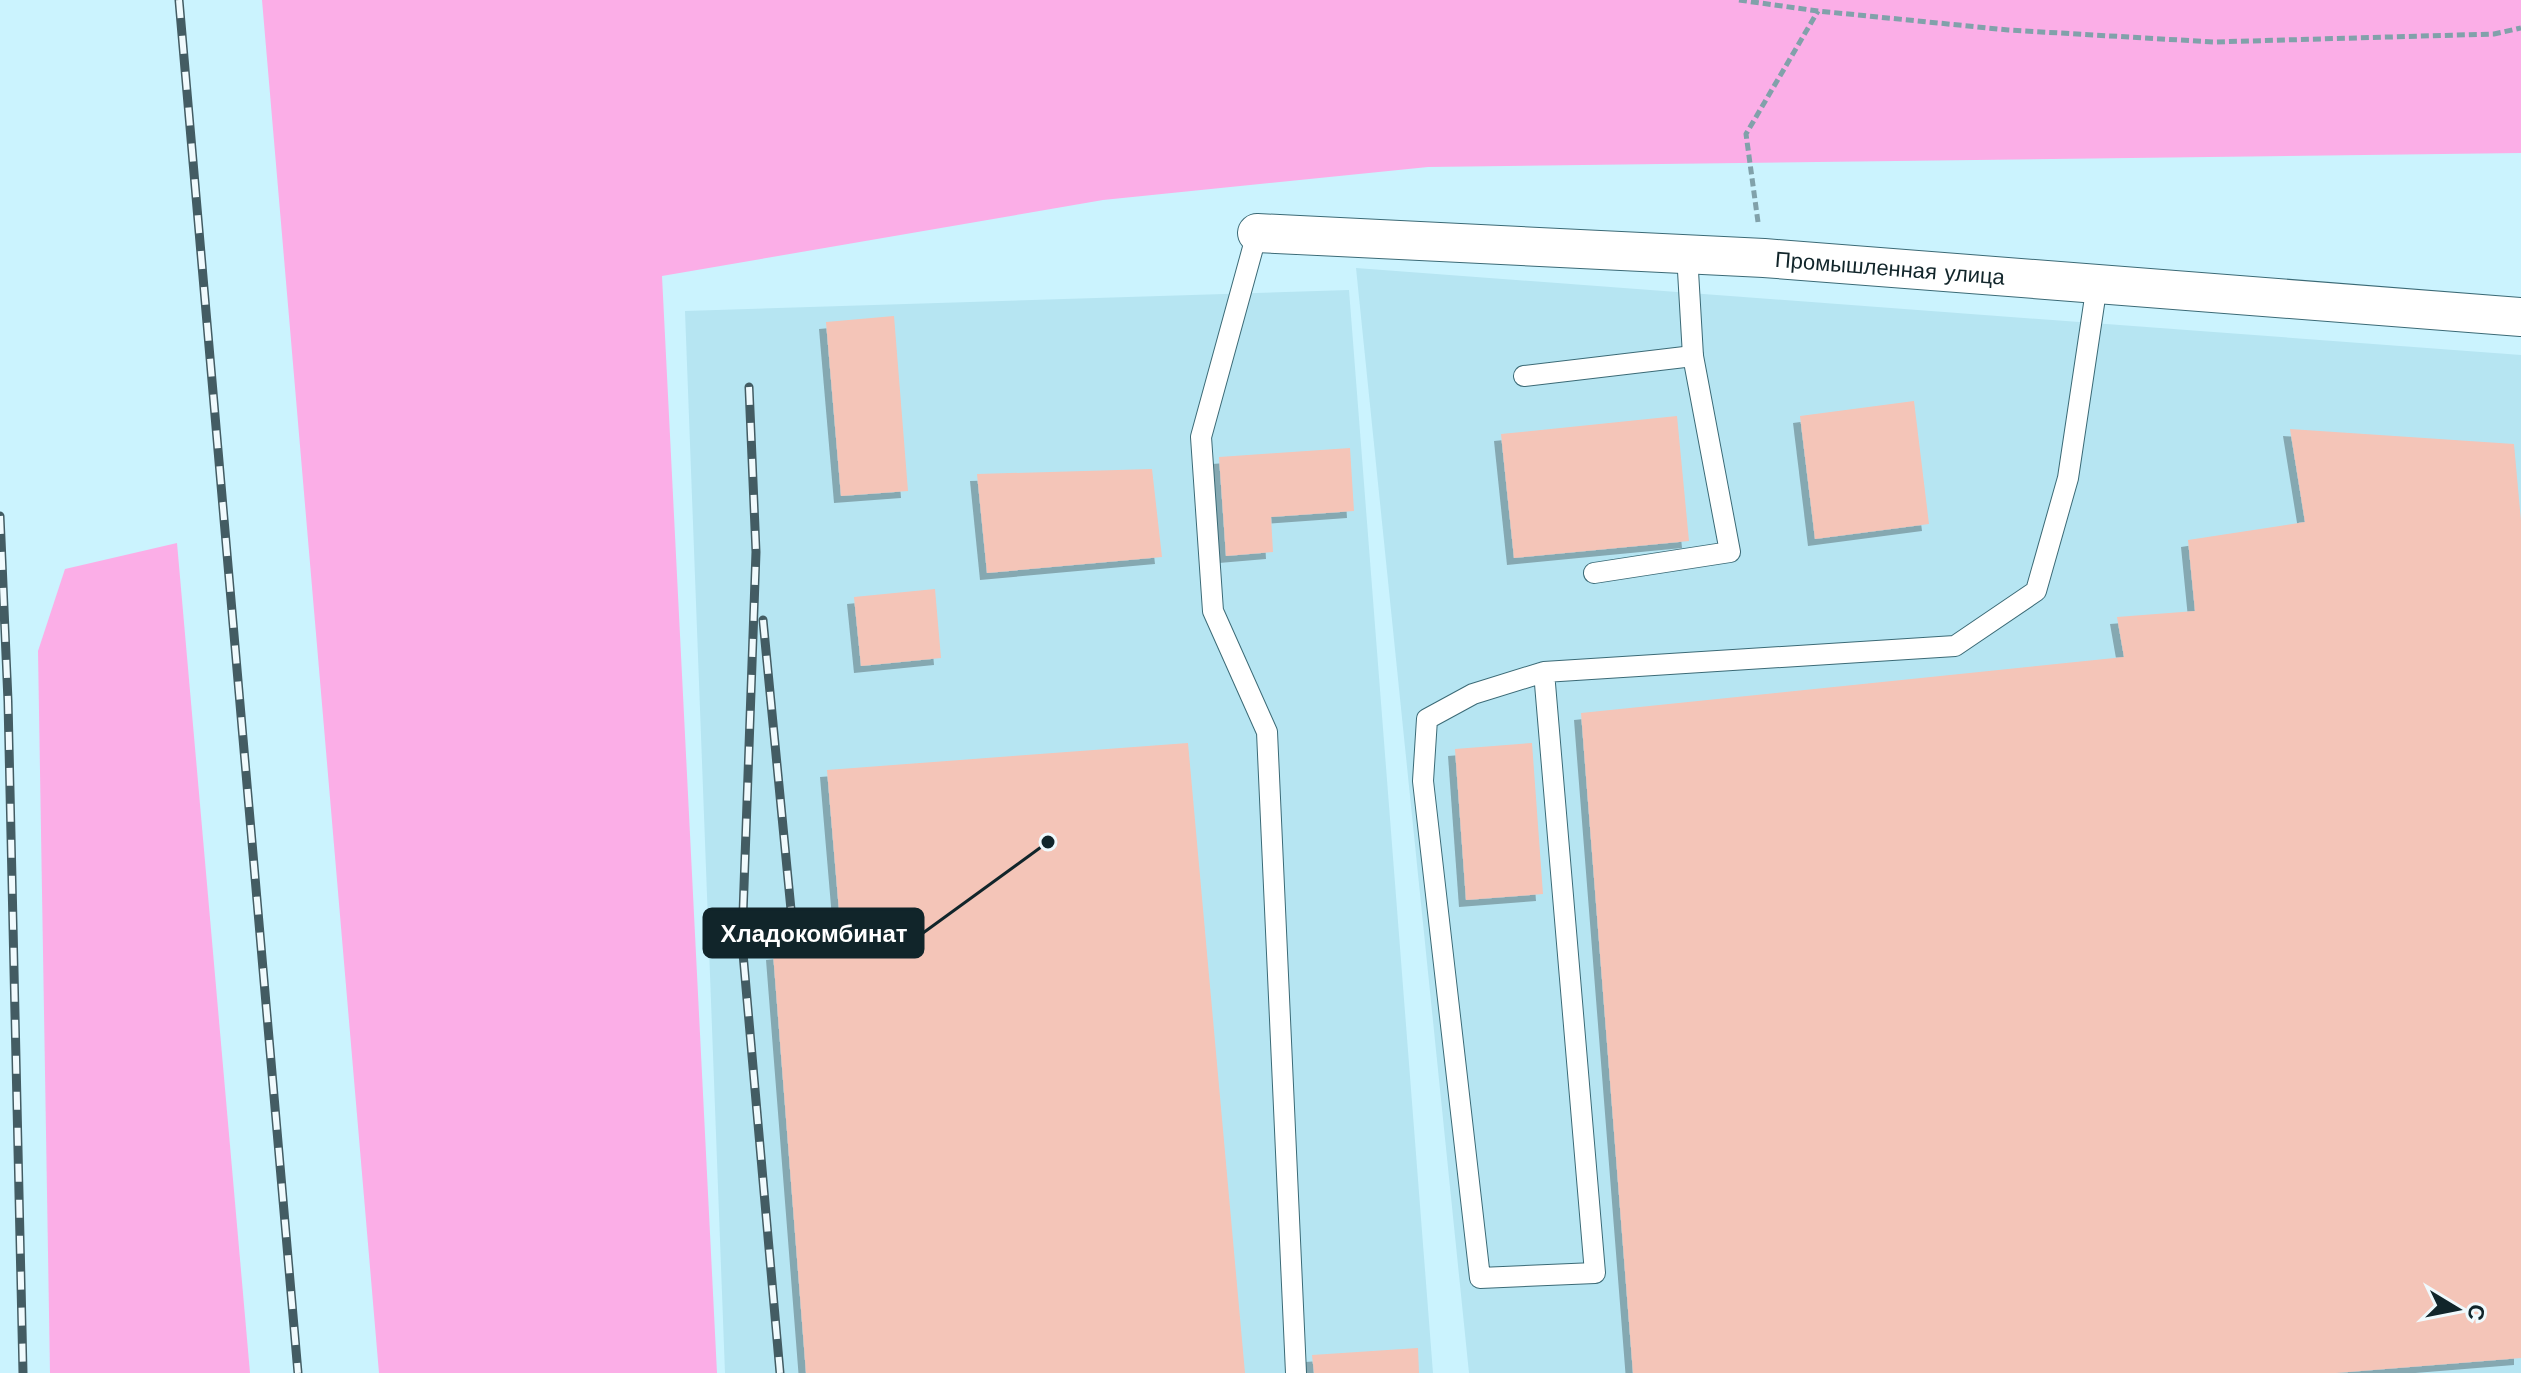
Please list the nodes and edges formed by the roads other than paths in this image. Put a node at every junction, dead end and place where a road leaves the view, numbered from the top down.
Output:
1 (1257, 233) joint
2 (1687, 254) junction
3 (2097, 284) junction
4 (2521, 317) edge
5 (1693, 356) junction
6 (1524, 376) dead end
7 (1594, 573) dead end
8 (1544, 672) junction
9 (1296, 1373) edge

1 - 2 street, Промышленная улица
1 - 9 lane
2 - 3 street, Промышленная улица
2 - 5 lane
3 - 4 street, Промышленная улица
3 - 8 lane
5 - 6 lane
5 - 7 lane
8 - 8 lane

